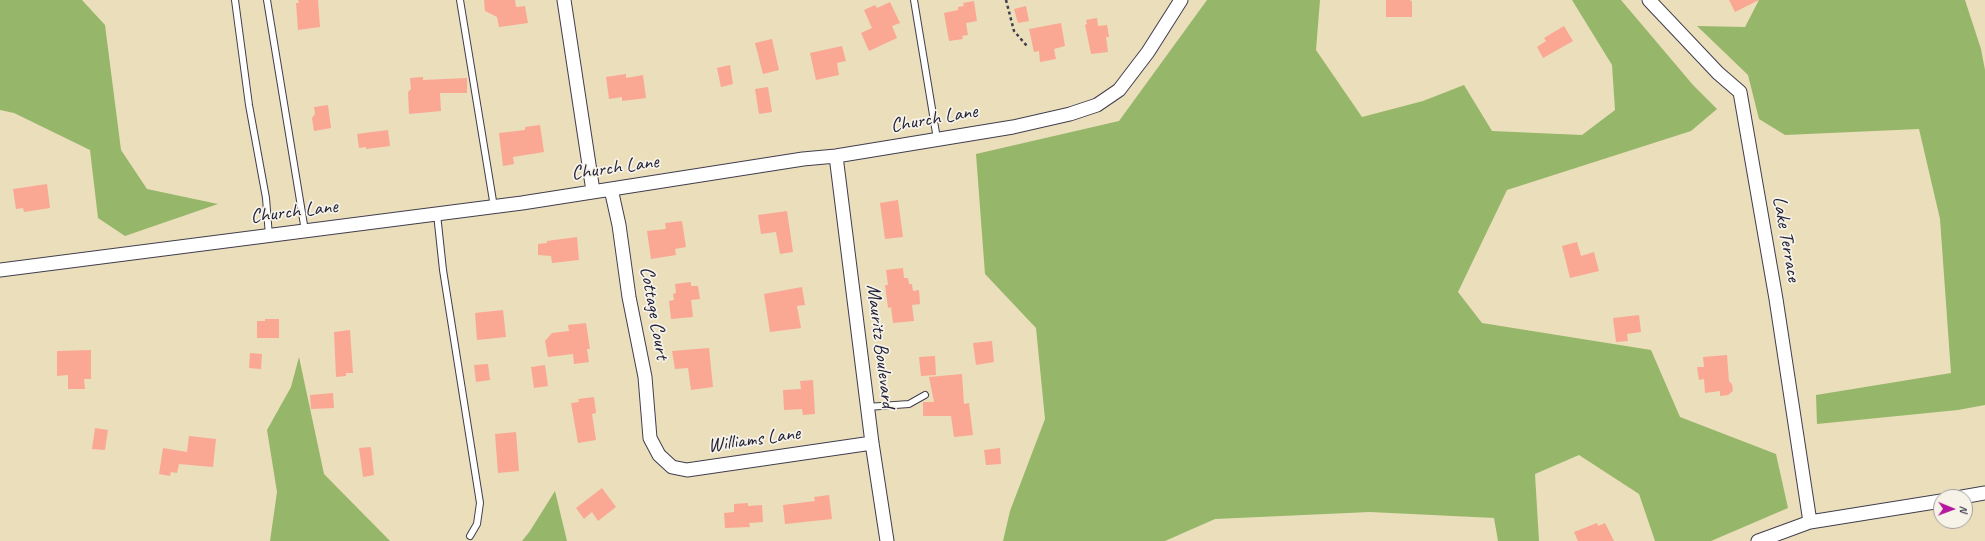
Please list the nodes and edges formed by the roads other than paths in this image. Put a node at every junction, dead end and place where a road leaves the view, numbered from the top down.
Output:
1 (235, 0) edge
2 (267, 0) edge
3 (460, 0) edge
4 (564, 0) edge
5 (914, 0) edge
6 (1181, 0) edge
7 (1649, 0) edge
8 (937, 139) junction
9 (836, 156) junction
10 (611, 189) junction
11 (593, 191) junction
12 (494, 207) junction
13 (437, 214) junction
14 (305, 231) junction
15 (269, 236) junction
16 (0, 270) edge
17 (925, 395) dead end
18 (867, 407) junction
19 (872, 443) junction
20 (654, 445) joint
21 (1985, 492) edge
22 (1973, 495) edge
23 (1933, 502) edge
24 (1810, 522) junction
25 (470, 536) dead end
26 (887, 541) edge
27 (1758, 541) edge

1 - 15 lane
2 - 14 lane
3 - 12 lane
4 - 11 street
5 - 8 lane
6 - 8 street, Church Lane
7 - 24 street, Lake Terrace
8 - 9 street, Church Lane
9 - 10 street, Church Lane
9 - 18 street, Mauritz Boulevard
10 - 11 street, Church Lane
10 - 20 street, Cottage Court
11 - 12 street, Church Lane
12 - 13 street, Church Lane
13 - 14 street, Church Lane
13 - 25 lane
14 - 15 street, Church Lane
15 - 16 street, Church Lane
17 - 18 lane
18 - 19 street, Mauritz Boulevard
19 - 20 street, Williams Lane
19 - 26 street, Mauritz Boulevard
21 - 22 street
23 - 24 street
24 - 27 street

